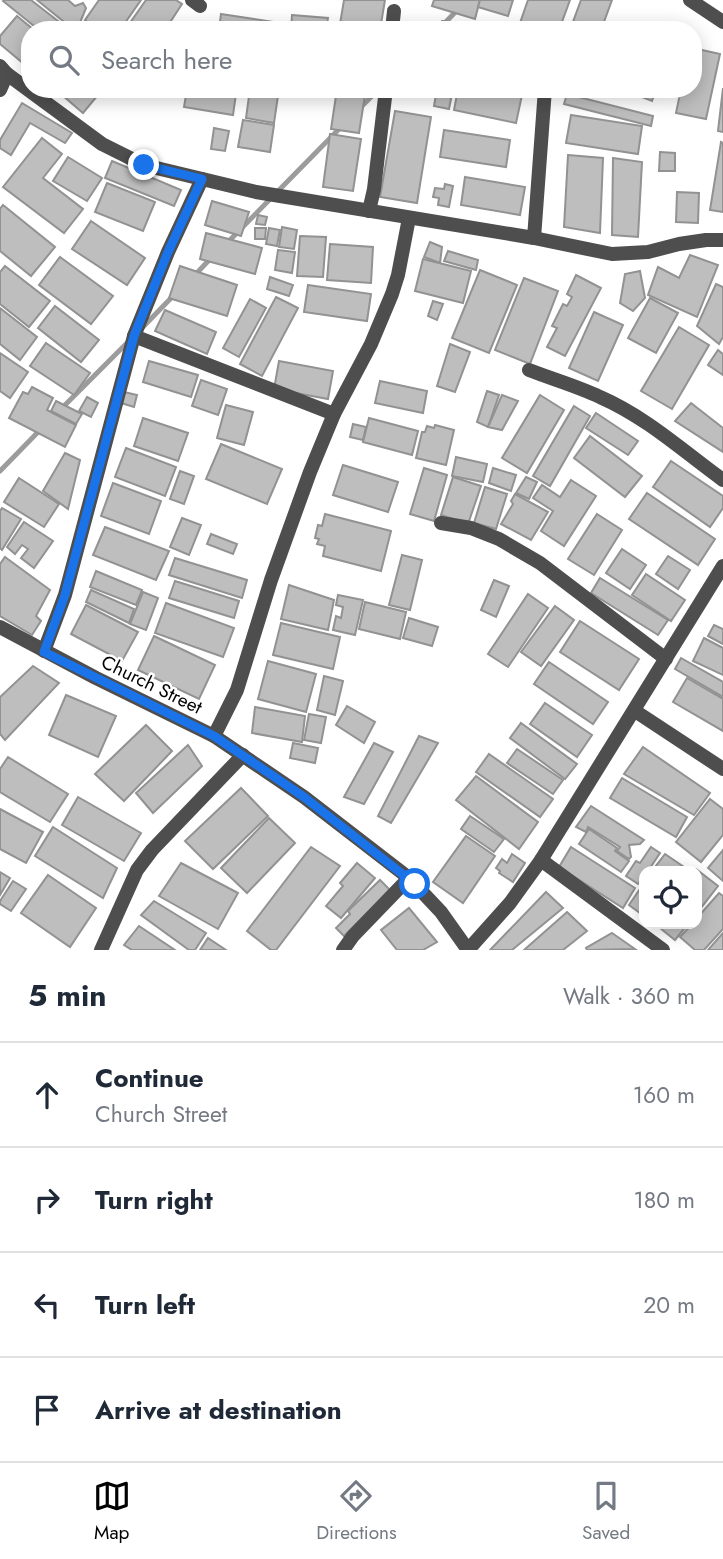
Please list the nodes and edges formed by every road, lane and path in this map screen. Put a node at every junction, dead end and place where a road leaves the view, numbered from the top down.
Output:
1 (691, 0) edge
2 (394, 11) dead end
3 (393, 21) edge
4 (723, 22) edge
5 (3, 70) edge
6 (21, 83) edge
7 (0, 90) edge
8 (40, 98) edge
9 (385, 98) edge
10 (544, 98) edge
11 (202, 179) junction
12 (369, 211) junction
13 (409, 218) junction
14 (534, 239) junction
15 (723, 240) edge
16 (134, 336) junction
17 (528, 370) dead end
18 (334, 414) junction
19 (723, 480) edge
20 (441, 523) dead end
21 (723, 566) edge
22 (0, 627) edge
23 (44, 652) junction
24 (666, 659) junction
25 (635, 711) junction
26 (214, 736) junction
27 (243, 755) junction
28 (723, 769) edge
29 (541, 860) junction
30 (409, 878) junction
31 (101, 950) edge
32 (343, 950) edge
33 (468, 950) edge
34 (663, 950) edge

1 - 4 street
2 - 3 street
5 - 6 street
5 - 7 street
8 - 11 street
9 - 12 street
10 - 14 street
11 - 12 street
11 - 16 street
12 - 13 street
13 - 14 street
13 - 18 street
14 - 15 street
16 - 18 street
16 - 23 street
17 - 19 street
18 - 26 street
20 - 24 street
21 - 24 street
22 - 23 street, Church Street
23 - 26 street, Church Street
24 - 25 street
25 - 28 street
25 - 29 street
26 - 27 street, Church Street
27 - 30 street, Church Street
27 - 31 street
29 - 33 street
29 - 34 street
30 - 32 street
30 - 33 street, Church Street

